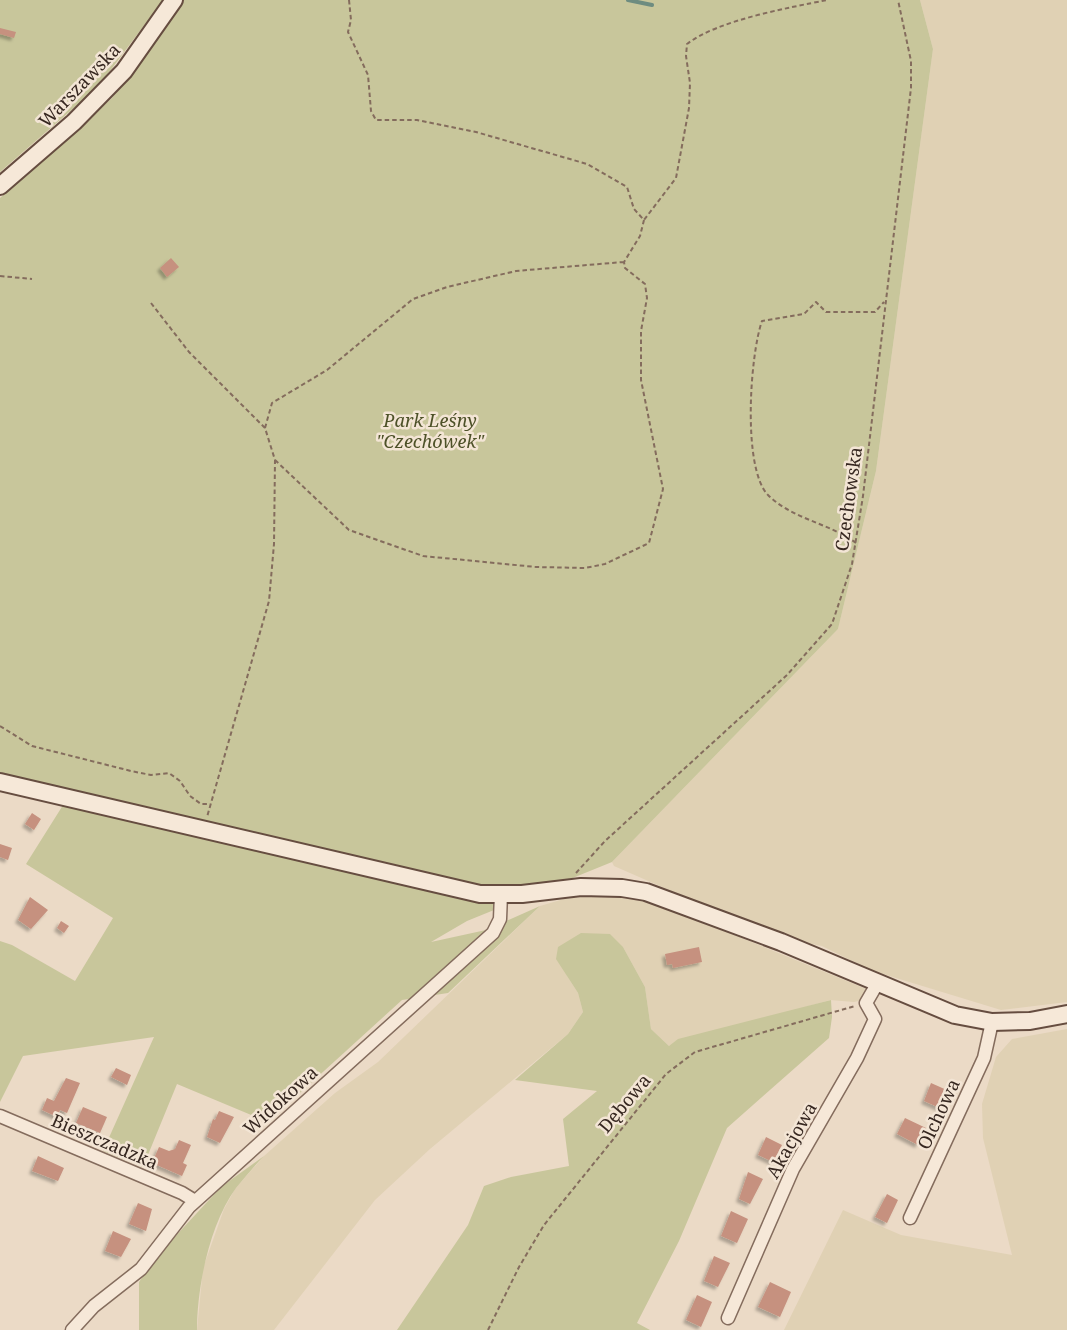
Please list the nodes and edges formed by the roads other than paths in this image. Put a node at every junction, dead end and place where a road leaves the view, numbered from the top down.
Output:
1 (174, 0) edge
2 (0, 186) edge
3 (0, 782) edge
4 (501, 894) junction
5 (877, 984) junction
6 (1067, 1014) edge
7 (992, 1022) junction
8 (0, 1116) edge
9 (195, 1201) junction
10 (910, 1218) dead end
11 (728, 1318) dead end
12 (72, 1330) edge

1 - 2 street, Warszawska
3 - 4 street
4 - 5 street
4 - 9 street, Widokowa
5 - 7 street
5 - 11 street, Akacjowa
6 - 7 street
7 - 10 street, Olchowa
8 - 9 street, Bieszczadzka
9 - 12 street, Widokowa

